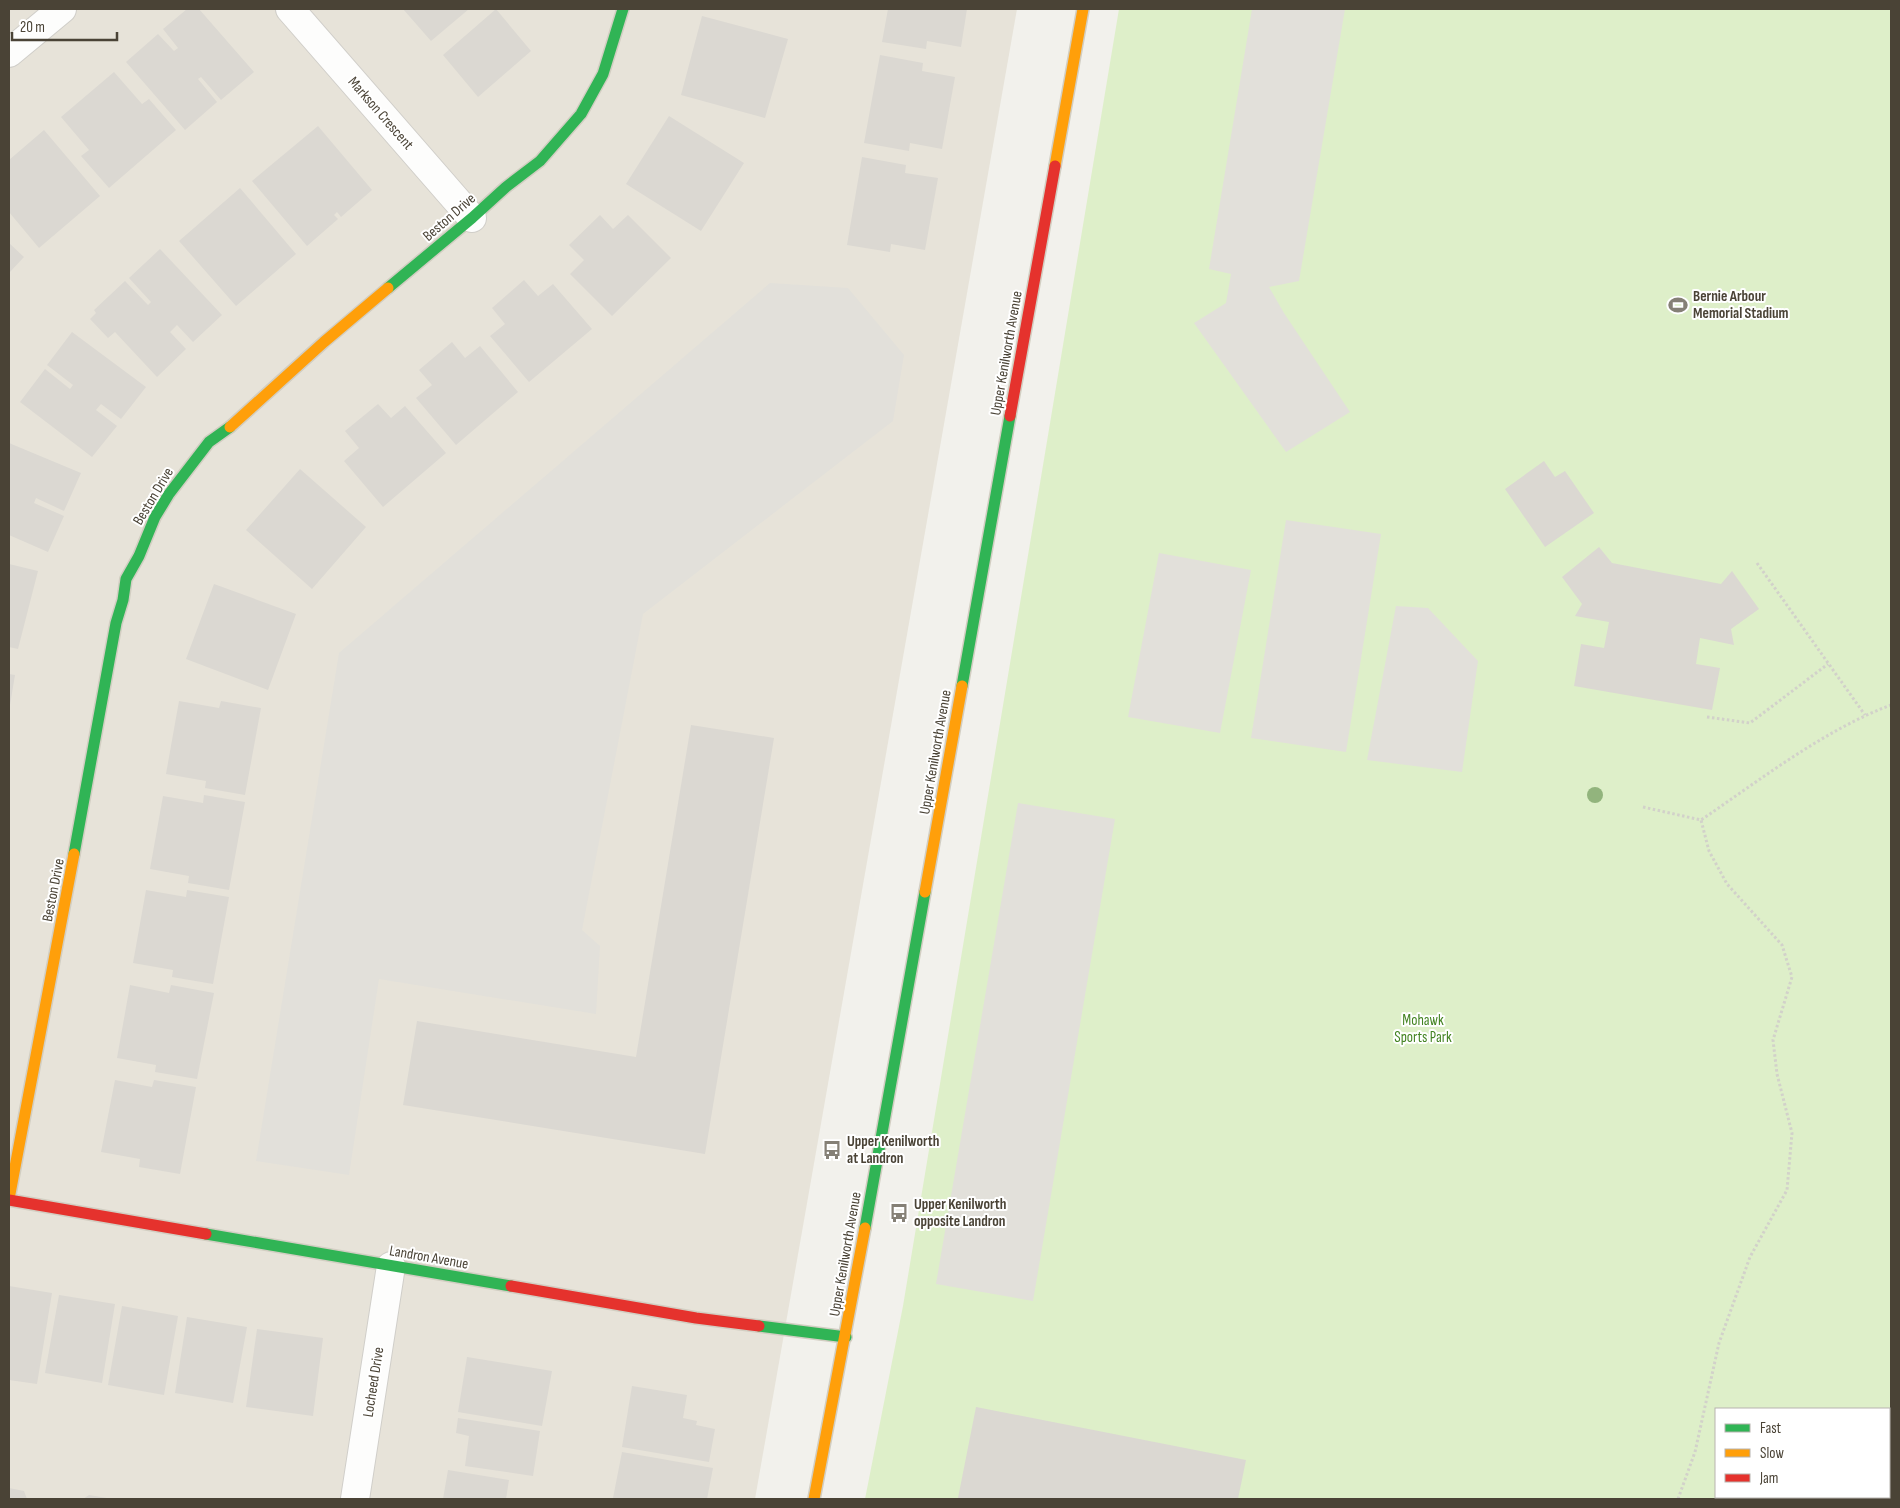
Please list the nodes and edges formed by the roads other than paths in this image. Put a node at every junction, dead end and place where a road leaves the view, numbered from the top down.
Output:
1 (62, 9) edge
2 (290, 9) edge
3 (622, 9) edge
4 (1083, 9) edge
5 (9, 53) edge
6 (472, 218) junction
7 (9, 1200) edge
8 (391, 1266) junction
9 (846, 1337) junction
10 (355, 1499) edge
11 (814, 1499) edge

1 - 5 street
2 - 6 street, Markson Crescent
3 - 6 street, Beston Drive
4 - 9 street, Upper Kenilworth Avenue
6 - 7 street, Beston Drive
7 - 8 street, Landron Avenue
8 - 9 street, Landron Avenue
8 - 10 street, Locheed Drive
9 - 11 street, Upper Kenilworth Avenue

